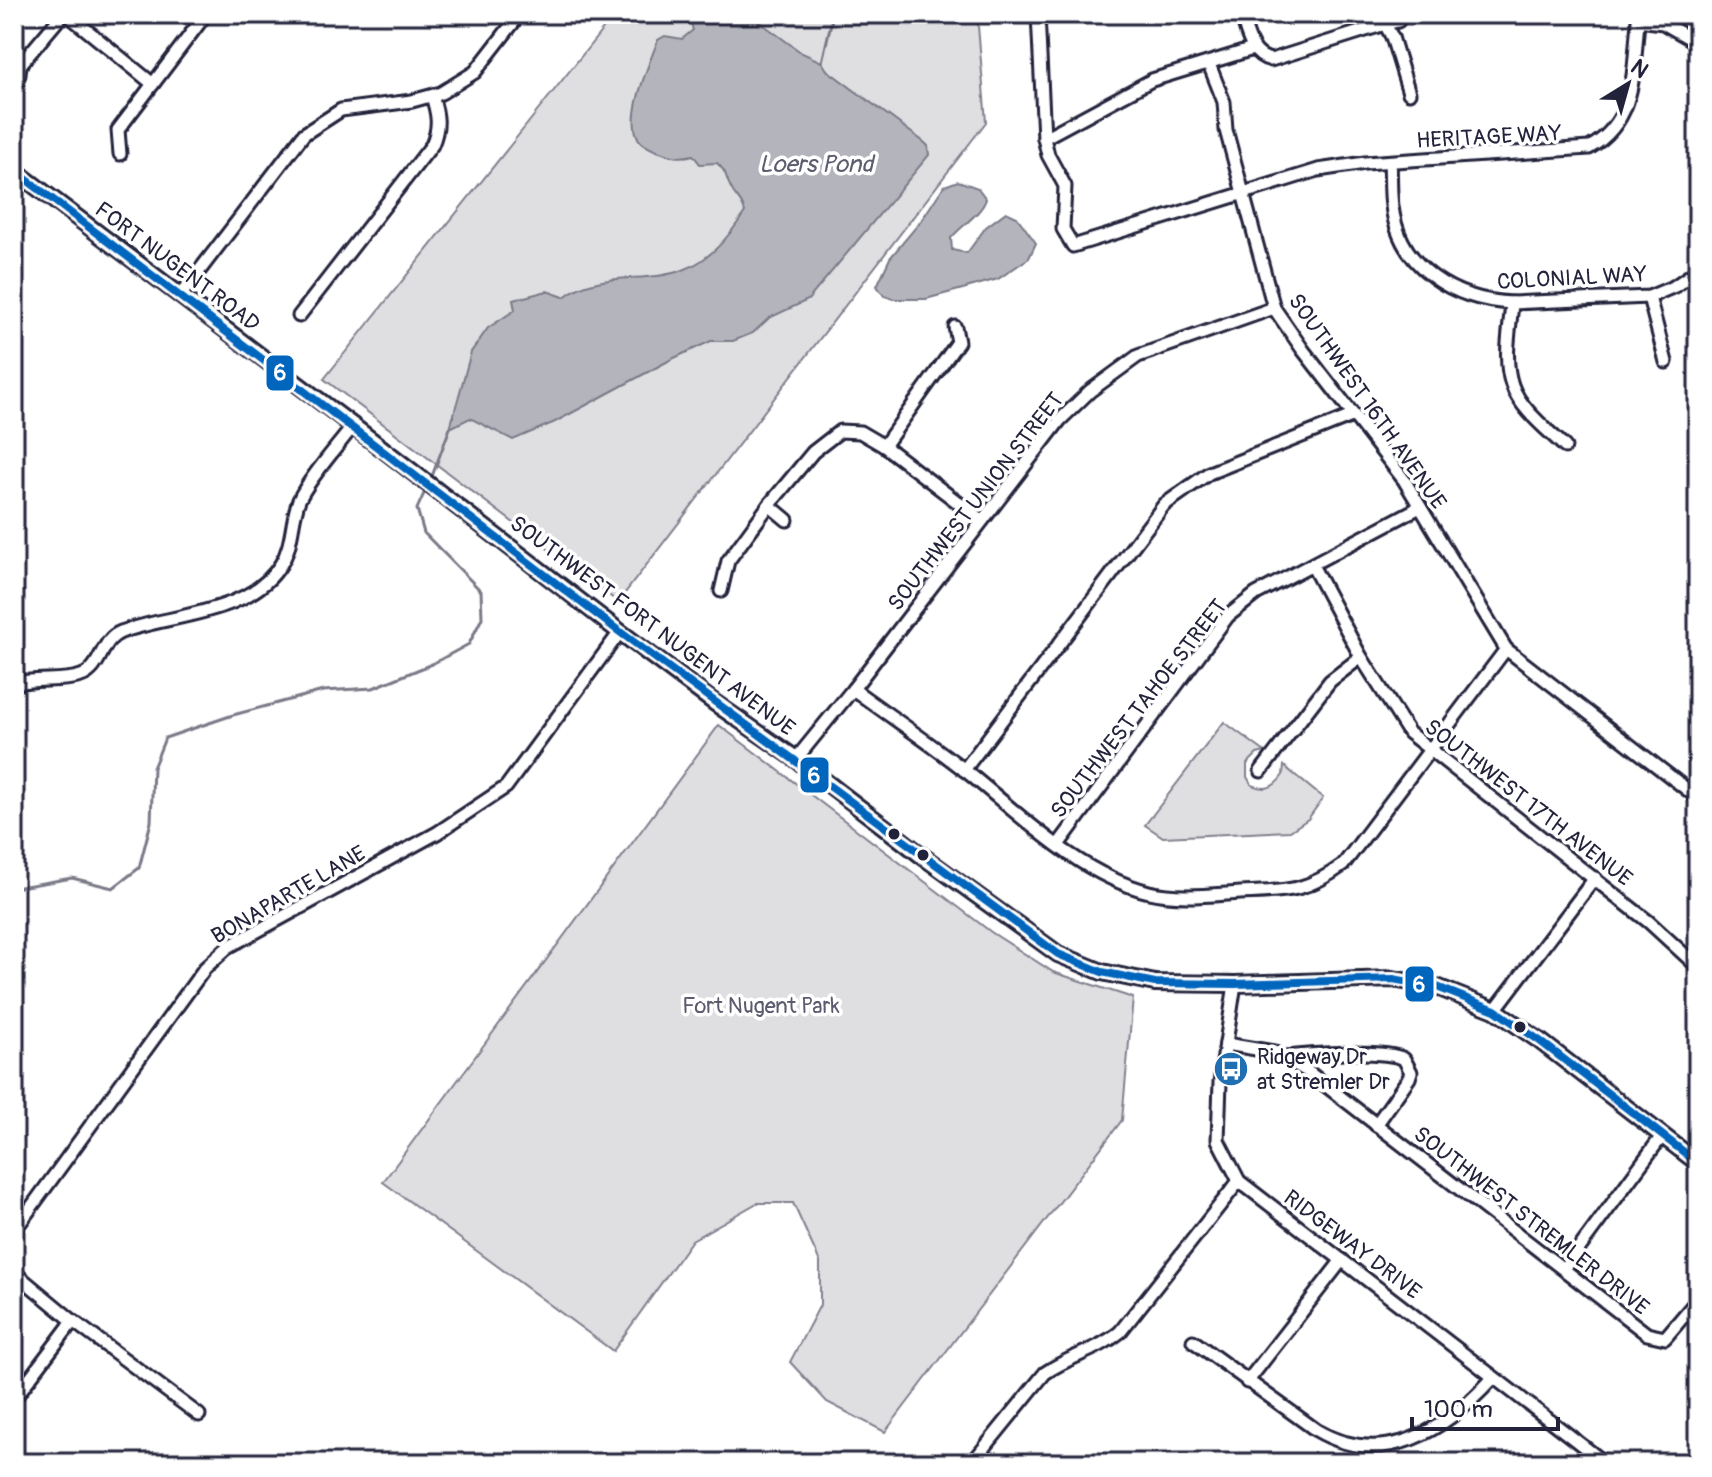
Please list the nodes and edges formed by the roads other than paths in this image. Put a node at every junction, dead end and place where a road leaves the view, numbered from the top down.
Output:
1 (65, 14) edge
2 (206, 14) edge
3 (520, 14) edge
4 (1038, 14) edge
5 (1241, 14) edge
6 (1403, 14) edge
7 (1638, 17) edge
8 (1385, 24) junction
9 (1698, 43) edge
10 (1253, 49) junction
11 (1209, 64) junction
12 (17, 67) edge
13 (14, 83) edge
14 (153, 84) junction
15 (1409, 93) dead end
16 (432, 96) junction
17 (1044, 138) junction
18 (120, 154) dead end
19 (1390, 162) junction
20 (14, 170) edge
21 (1244, 192) junction
22 (1698, 270) edge
23 (180, 296) junction
24 (1649, 297) junction
25 (1512, 303) junction
26 (1274, 308) junction
27 (299, 316) dead end
28 (955, 327) dead end
29 (1666, 362) dead end
30 (1352, 416) junction
31 (353, 426) junction
32 (884, 446) junction
33 (1565, 447) dead end
34 (769, 505) junction
35 (1420, 507) junction
36 (787, 520) dead end
37 (981, 520) junction
38 (1312, 565) junction
39 (721, 591) dead end
40 (620, 632) junction
41 (1506, 649) junction
42 (1361, 657) junction
43 (14, 684) edge
44 (853, 689) junction
45 (1429, 749) junction
46 (796, 759) junction
47 (964, 770) junction
48 (1261, 771) dead end
49 (1698, 798) edge
50 (1058, 845) junction
51 (1595, 878) junction
52 (1698, 967) edge
53 (1235, 984) junction
54 (1495, 1010) junction
55 (1226, 1044) junction
56 (1286, 1057) junction
57 (1376, 1125) junction
58 (1662, 1136) junction
59 (1698, 1163) edge
60 (1239, 1181) junction
61 (14, 1231) edge
62 (1342, 1260) junction
63 (1564, 1269) junction
64 (14, 1272) edge
65 (1698, 1299) edge
66 (73, 1321) junction
67 (1193, 1341) dead end
68 (1493, 1378) junction
69 (1247, 1382) junction
70 (14, 1399) edge
71 (199, 1415) dead end
72 (1590, 1459) edge
73 (972, 1463) edge
74 (1605, 1463) edge

1 - 12 street
1 - 14 street
2 - 14 street
3 - 16 street
4 - 17 street
5 - 10 street
6 - 8 street
7 - 9 street
7 - 19 street, HERITAGE WAY
8 - 10 street
8 - 15 street
10 - 11 street
11 - 17 street
11 - 21 street, SOUTHWEST 16TH AVENUE
12 - 13 street
14 - 18 street
16 - 23 street
16 - 27 street
17 - 21 street, HERITAGE WAY
19 - 21 street, HERITAGE WAY
19 - 25 street, COLONIAL WAY
20 - 23 street, FORT NUGENT ROAD
21 - 26 street, SOUTHWEST 16TH AVENUE
22 - 24 street, COLONIAL WAY
23 - 31 street, FORT NUGENT ROAD
24 - 25 street, COLONIAL WAY
24 - 29 street
25 - 33 street
26 - 30 street, SOUTHWEST 16TH AVENUE
26 - 37 street, SOUTHWEST UNION STREET
28 - 32 street
30 - 35 street, SOUTHWEST 16TH AVENUE
30 - 47 street
31 - 40 street, SOUTHWEST FORT NUGENT AVENUE
31 - 43 street
32 - 34 street
32 - 37 street
34 - 36 street
34 - 39 street
35 - 38 street, SOUTHWEST TAHOE STREET
35 - 41 street, SOUTHWEST 16TH AVENUE
37 - 44 street, SOUTHWEST UNION STREET
38 - 42 street, SOUTHWEST 17TH AVENUE
38 - 50 street, SOUTHWEST TAHOE STREET
40 - 46 street, SOUTHWEST FORT NUGENT AVENUE
40 - 61 street, BONAPARTE LANE
41 - 45 street
41 - 49 street, SOUTHWEST 16TH AVENUE
42 - 45 street, SOUTHWEST 17TH AVENUE
42 - 48 street
44 - 46 street, SOUTHWEST UNION STREET
44 - 47 street
45 - 50 street
45 - 51 street, SOUTHWEST 17TH AVENUE
46 - 53 street, SOUTHWEST FORT NUGENT AVENUE
47 - 50 street
51 - 52 street, SOUTHWEST 17TH AVENUE
51 - 54 street
53 - 54 street, SOUTHWEST FORT NUGENT AVENUE
53 - 55 street, RIDGEWAY DRIVE
54 - 58 street, SOUTHWEST FORT NUGENT AVENUE
55 - 56 street, SOUTHWEST STREMLER DRIVE
55 - 60 street, RIDGEWAY DRIVE
56 - 57 street, SOUTHWEST STREMLER DRIVE
56 - 57 street, SOUTHWEST STREMLER DRIVE
57 - 63 street, SOUTHWEST STREMLER DRIVE
58 - 59 street, SOUTHWEST FORT NUGENT AVENUE
58 - 63 street
60 - 62 street, RIDGEWAY DRIVE
60 - 73 street
62 - 68 street, RIDGEWAY DRIVE
62 - 69 street
63 - 65 street, SOUTHWEST STREMLER DRIVE
64 - 66 street
66 - 70 street
66 - 71 street
67 - 69 street
68 - 69 street
68 - 72 street, RIDGEWAY DRIVE
72 - 74 street, RIDGEWAY DRIVE

